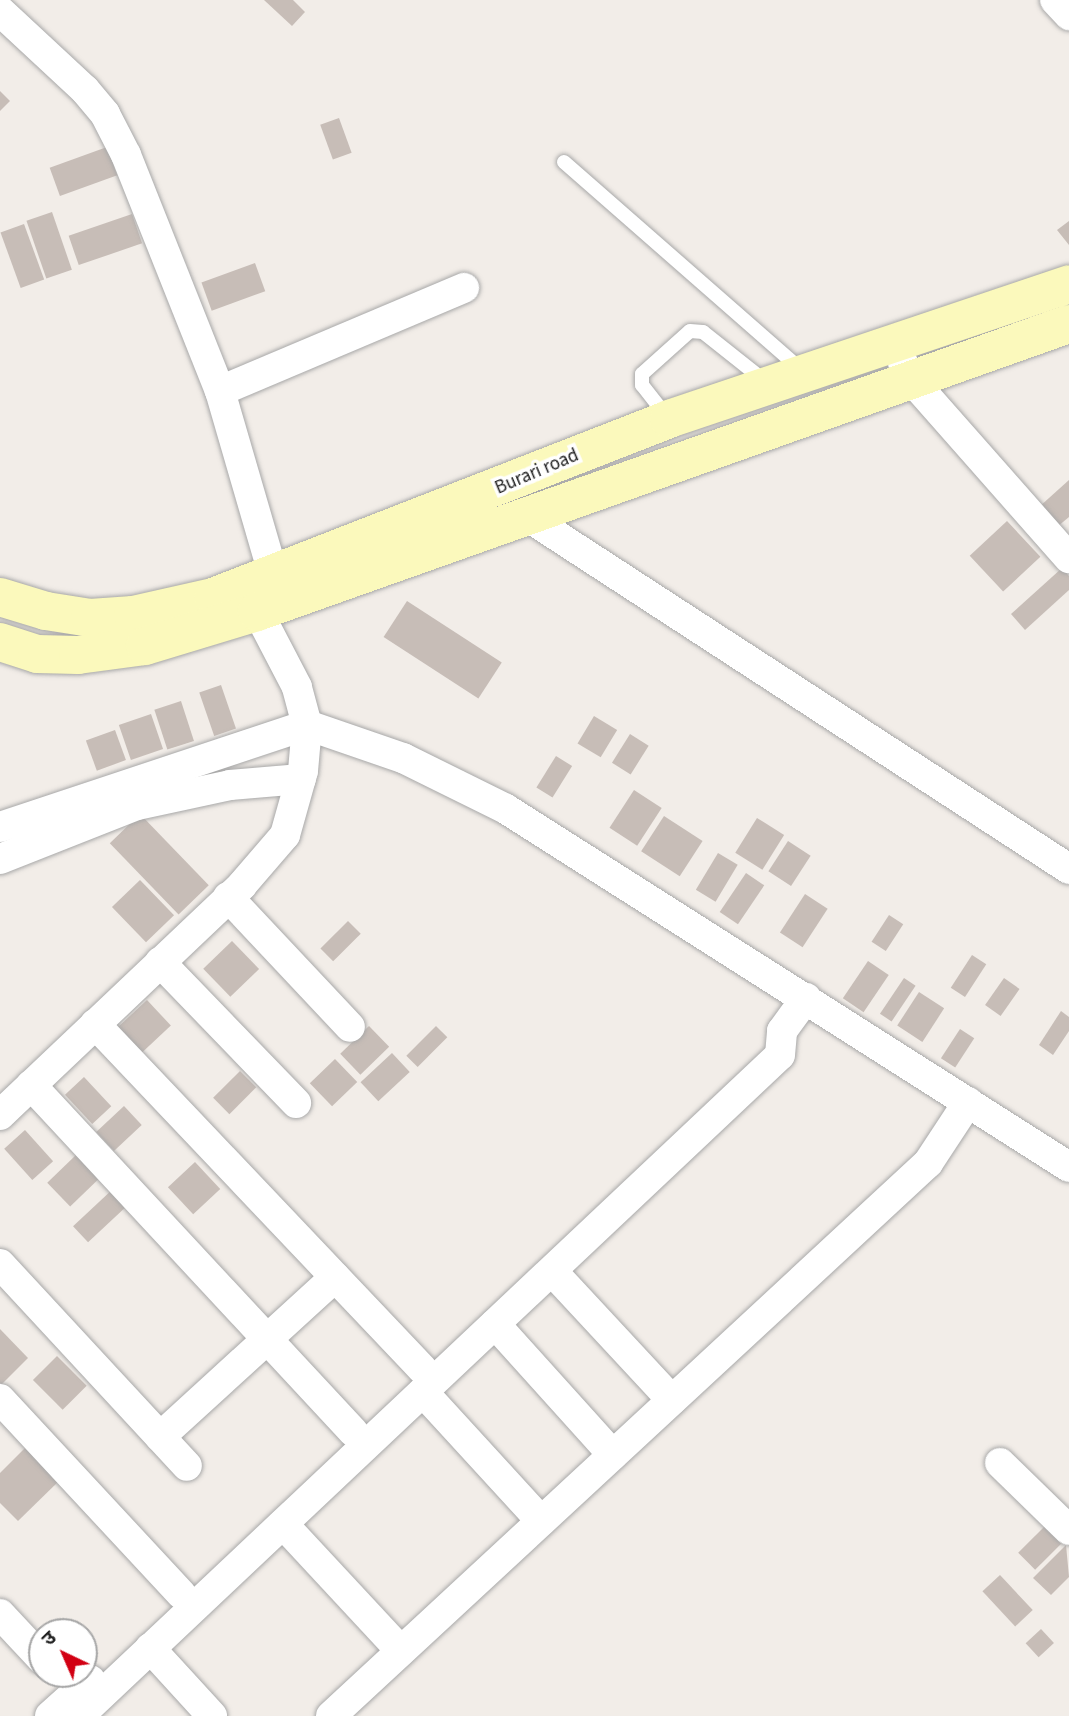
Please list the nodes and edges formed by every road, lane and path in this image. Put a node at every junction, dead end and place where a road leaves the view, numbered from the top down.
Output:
1 (1055, 0) edge
2 (0, 11) edge
3 (1069, 15) edge
4 (564, 162) dead end
5 (1069, 284) edge
6 (464, 288) dead end
7 (1069, 324) edge
8 (891, 342) junction
9 (803, 371) junction
10 (911, 379) junction
11 (767, 383) junction
12 (219, 391) junction
13 (669, 419) junction
14 (525, 515) junction
15 (1069, 558) edge
16 (258, 590) junction
17 (0, 597) edge
18 (0, 642) edge
19 (304, 756) junction
20 (0, 827) edge
21 (0, 859) edge
22 (1069, 869) edge
23 (228, 897) junction
24 (160, 962) junction
25 (793, 1016) junction
26 (95, 1024) junction
27 (350, 1027) dead end
28 (31, 1085) junction
29 (296, 1103) dead end
30 (0, 1115) edge
31 (961, 1116) junction
32 (1069, 1167) edge
33 (0, 1264) edge
34 (552, 1270) junction
35 (335, 1277) junction
36 (495, 1324) junction
37 (266, 1341) junction
38 (422, 1380) junction
39 (0, 1399) edge
40 (672, 1400) junction
41 (353, 1432) junction
42 (160, 1437) junction
43 (613, 1455) junction
44 (1000, 1463) dead end
45 (187, 1466) dead end
46 (541, 1521) junction
47 (283, 1524) junction
48 (1069, 1530) edge
49 (181, 1594) junction
50 (0, 1614) edge
51 (28, 1644) edge
52 (150, 1648) junction
53 (401, 1651) junction
54 (70, 1695) edge
55 (50, 1716) edge
56 (212, 1716) edge
57 (331, 1716) edge

1 - 3 street
2 - 12 street
4 - 9 lane
5 - 8 main road, Burari road
6 - 12 street
7 - 10 main road, Burari road
8 - 9 main road, Burari road
8 - 10 street
9 - 11 main road, Burari road
10 - 14 main road, Burari road
10 - 15 street
11 - 13 main road, Burari road
11 - 13 lane
12 - 16 street
13 - 16 main road, Burari road
14 - 16 main road, Burari road
14 - 22 street
16 - 17 main road, Burari road
16 - 18 main road, Burari road
16 - 19 street
19 - 20 street
19 - 21 street
19 - 23 street
19 - 25 street
23 - 24 street
23 - 27 street
24 - 26 street
24 - 29 street
25 - 31 street
25 - 34 street
25 - 38 street
26 - 28 street
26 - 35 street
28 - 30 street
28 - 37 street
31 - 32 street
31 - 40 street
33 - 42 street
34 - 36 street
34 - 40 street
35 - 37 street
35 - 38 street
36 - 38 street
36 - 43 street
37 - 41 street
37 - 42 street
38 - 41 street
38 - 46 street
38 - 47 street
39 - 49 street
40 - 43 street
41 - 49 street
42 - 45 street
43 - 46 street
44 - 48 street
46 - 53 street
47 - 52 street
47 - 53 street
49 - 54 street
50 - 51 street
52 - 54 street
52 - 56 street
53 - 57 street
54 - 55 street

